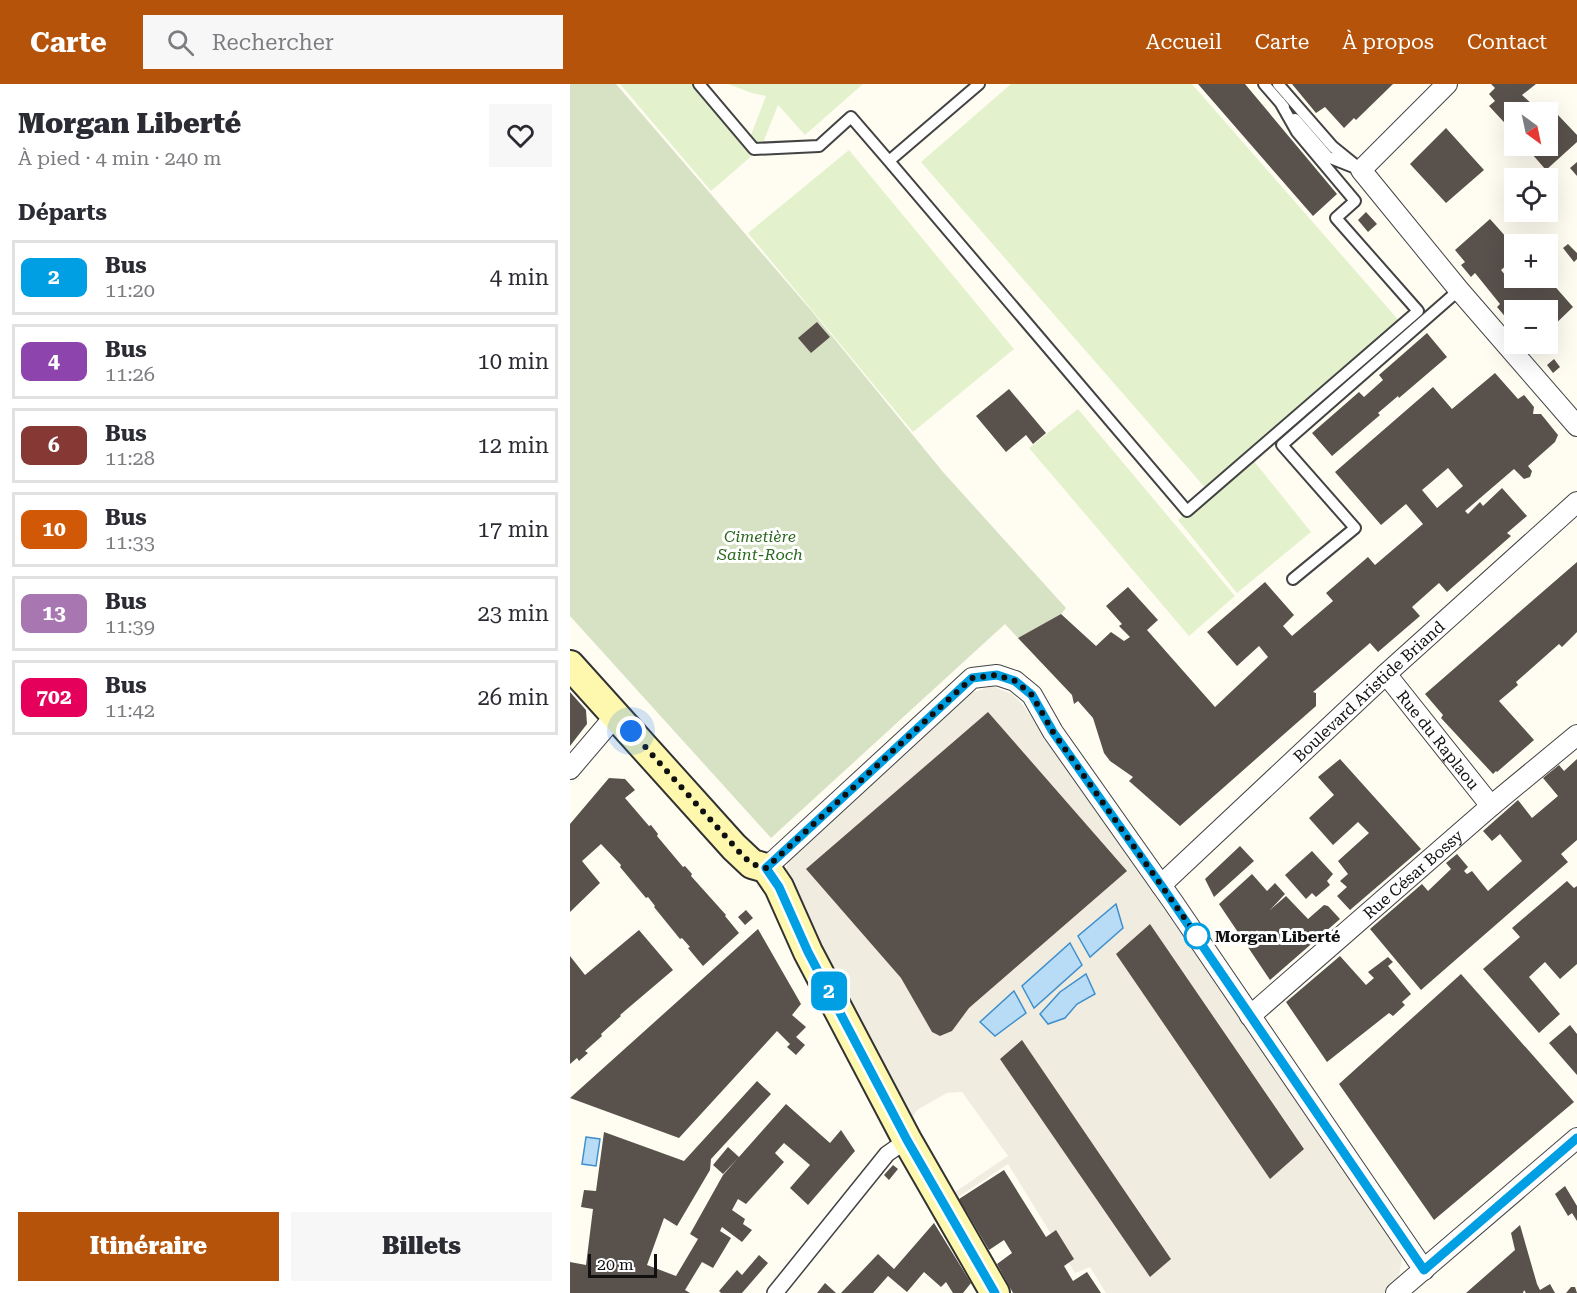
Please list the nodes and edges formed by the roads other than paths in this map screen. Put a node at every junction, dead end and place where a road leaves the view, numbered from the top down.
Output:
1 (699, 84) edge
2 (979, 84) edge
3 (1264, 84) edge
4 (1278, 84) edge
5 (1447, 84) edge
6 (1280, 102) junction
7 (889, 161) junction
8 (1361, 170) junction
9 (1459, 290) junction
10 (1577, 426) edge
11 (1575, 507) edge
12 (1293, 579) dead end
13 (570, 665) edge
14 (1386, 674) junction
15 (616, 715) junction
16 (1577, 735) edge
17 (570, 769) edge
18 (1491, 806) junction
19 (766, 868) junction
20 (1161, 885) junction
21 (1250, 1016) junction
22 (905, 1129) junction
23 (1577, 1138) edge
24 (1424, 1270) junction
25 (1402, 1291) edge
26 (776, 1293) edge
27 (995, 1293) edge

1 - 7 lane
2 - 7 lane
3 - 6 lane
4 - 8 lane
5 - 8 street
6 - 7 lane
6 - 8 lane
8 - 9 street
9 - 10 street
9 - 12 lane
11 - 14 street, Boulevard Aristide Briand
13 - 15 main road
14 - 18 street, Rue du Raplaou
14 - 20 street, Boulevard Aristide Briand
15 - 17 street
15 - 19 main road
16 - 18 street, Rue César Bossy
18 - 21 street, Rue César Bossy
19 - 20 street
19 - 22 main road
20 - 21 street
21 - 24 street
22 - 26 street
22 - 27 main road
23 - 24 street
24 - 25 street

